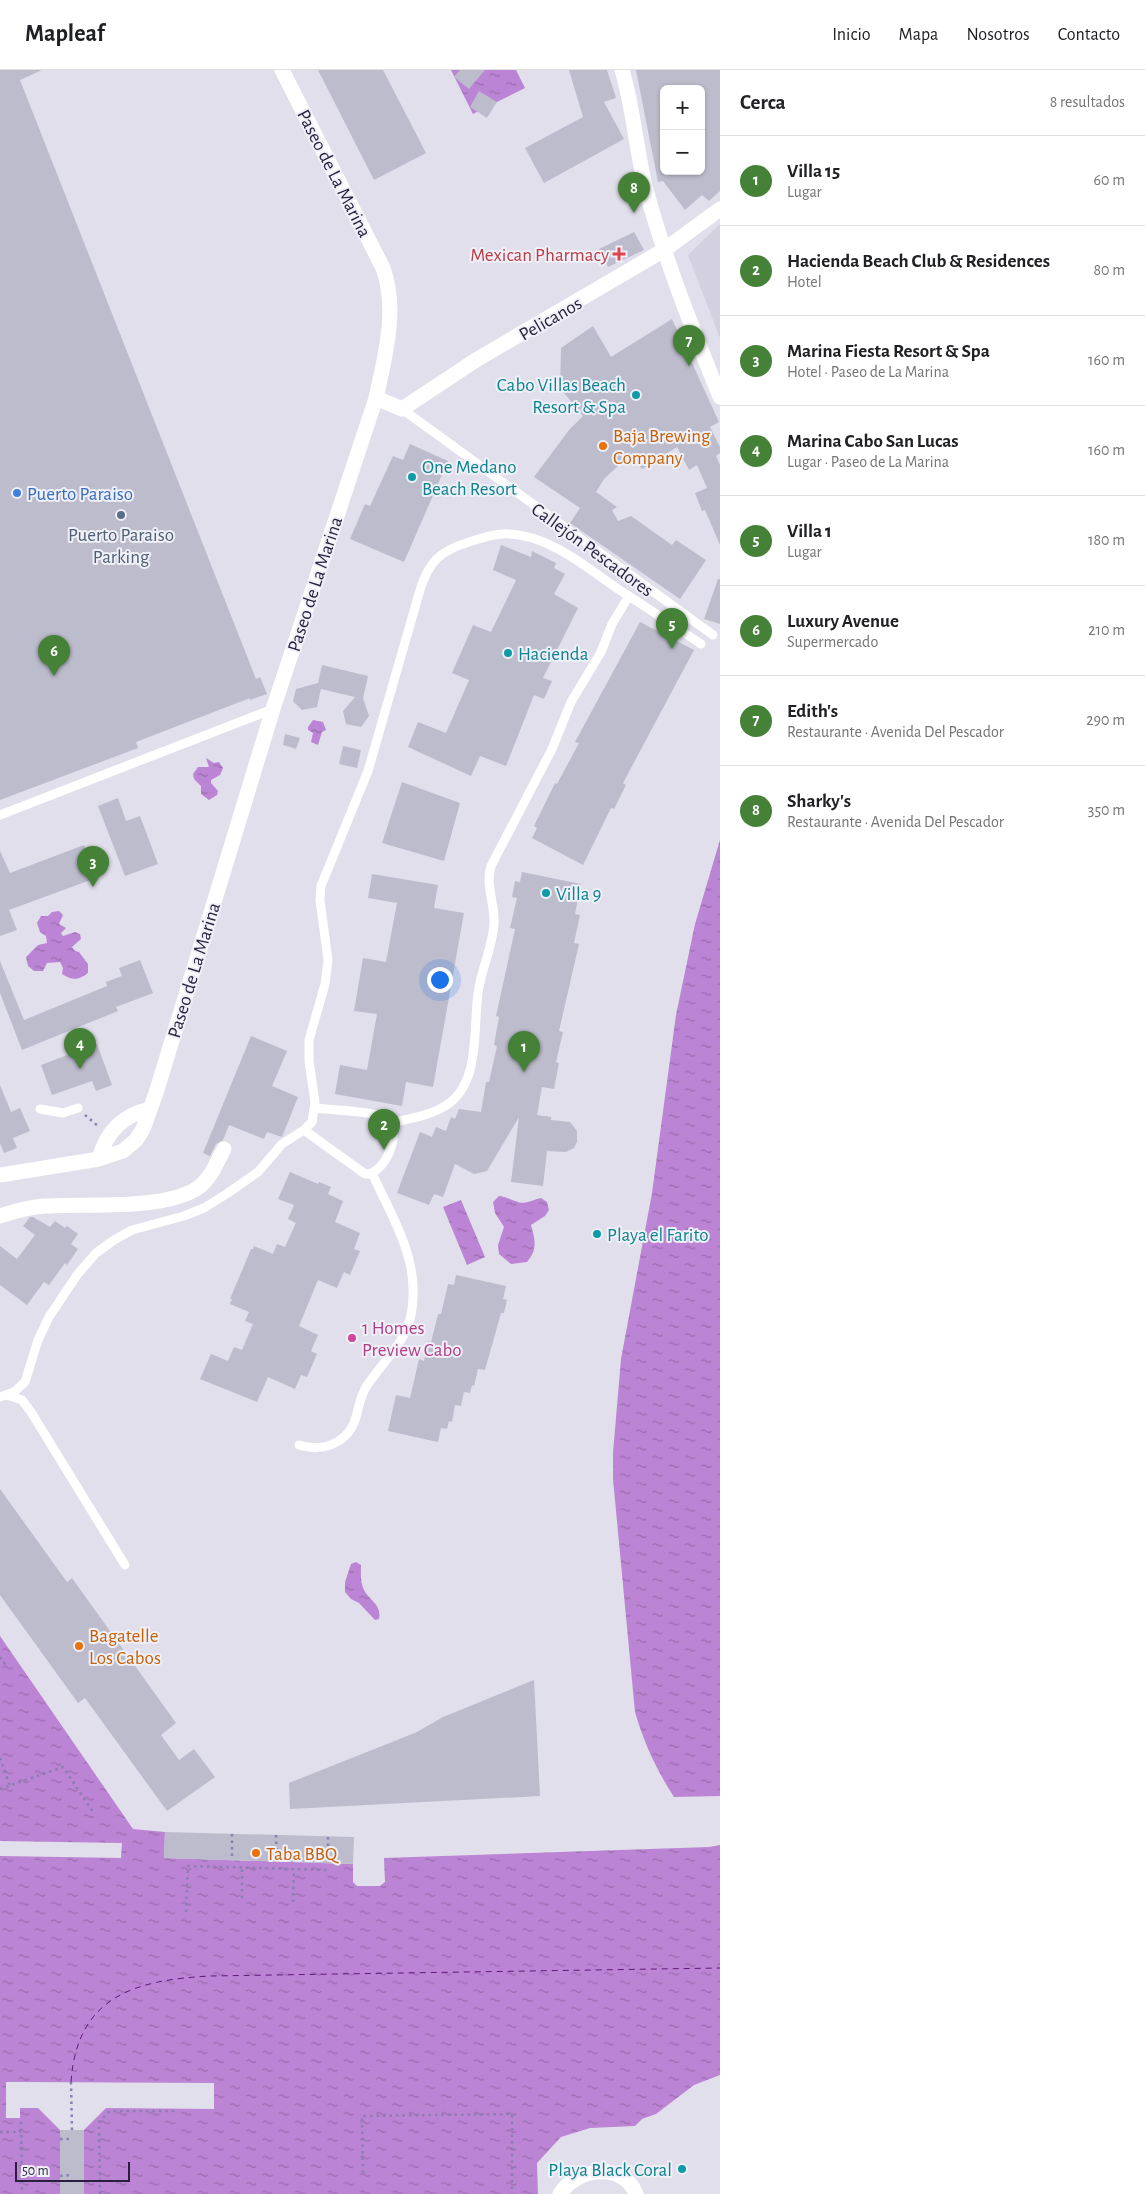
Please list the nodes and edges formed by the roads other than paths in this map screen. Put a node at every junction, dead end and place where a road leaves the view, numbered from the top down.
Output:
1 (282, 70) edge
2 (622, 70) edge
3 (720, 209) edge
4 (664, 250) junction
5 (720, 397) edge
6 (376, 398) junction
7 (402, 409) junction
8 (629, 596) junction
9 (713, 635) dead end
10 (701, 644) dead end
11 (273, 709) junction
12 (0, 815) edge
13 (78, 1108) road end
14 (315, 1108) junction
15 (40, 1109) dead end
16 (150, 1109) junction
17 (390, 1123) junction
18 (304, 1130) junction
19 (224, 1149) dead end
20 (99, 1159) junction
21 (372, 1173) junction
22 (0, 1175) edge
23 (0, 1216) edge
24 (4, 1396) edge
25 (299, 1444) dead end
26 (125, 1565) dead end
27 (560, 2194) edge
28 (636, 2194) edge

1 - 6 street, Paseo de La Marina
2 - 4 street
3 - 4 street, Pelicanos
4 - 5 street
4 - 7 street, Pelicanos
6 - 7 street
6 - 11 street, Paseo de La Marina
7 - 9 lane, Callejón Pescadores
8 - 10 lane
8 - 14 lane
8 - 17 lane
11 - 12 lane
11 - 16 street, Paseo de La Marina
13 - 15 lane
14 - 17 lane
14 - 18 lane
16 - 20 street, Paseo de La Marina
16 - 20 street
17 - 21 lane
18 - 21 lane
18 - 24 lane
19 - 23 street
20 - 22 street, Paseo de La Marina
21 - 25 lane
24 - 26 lane
27 - 28 street

